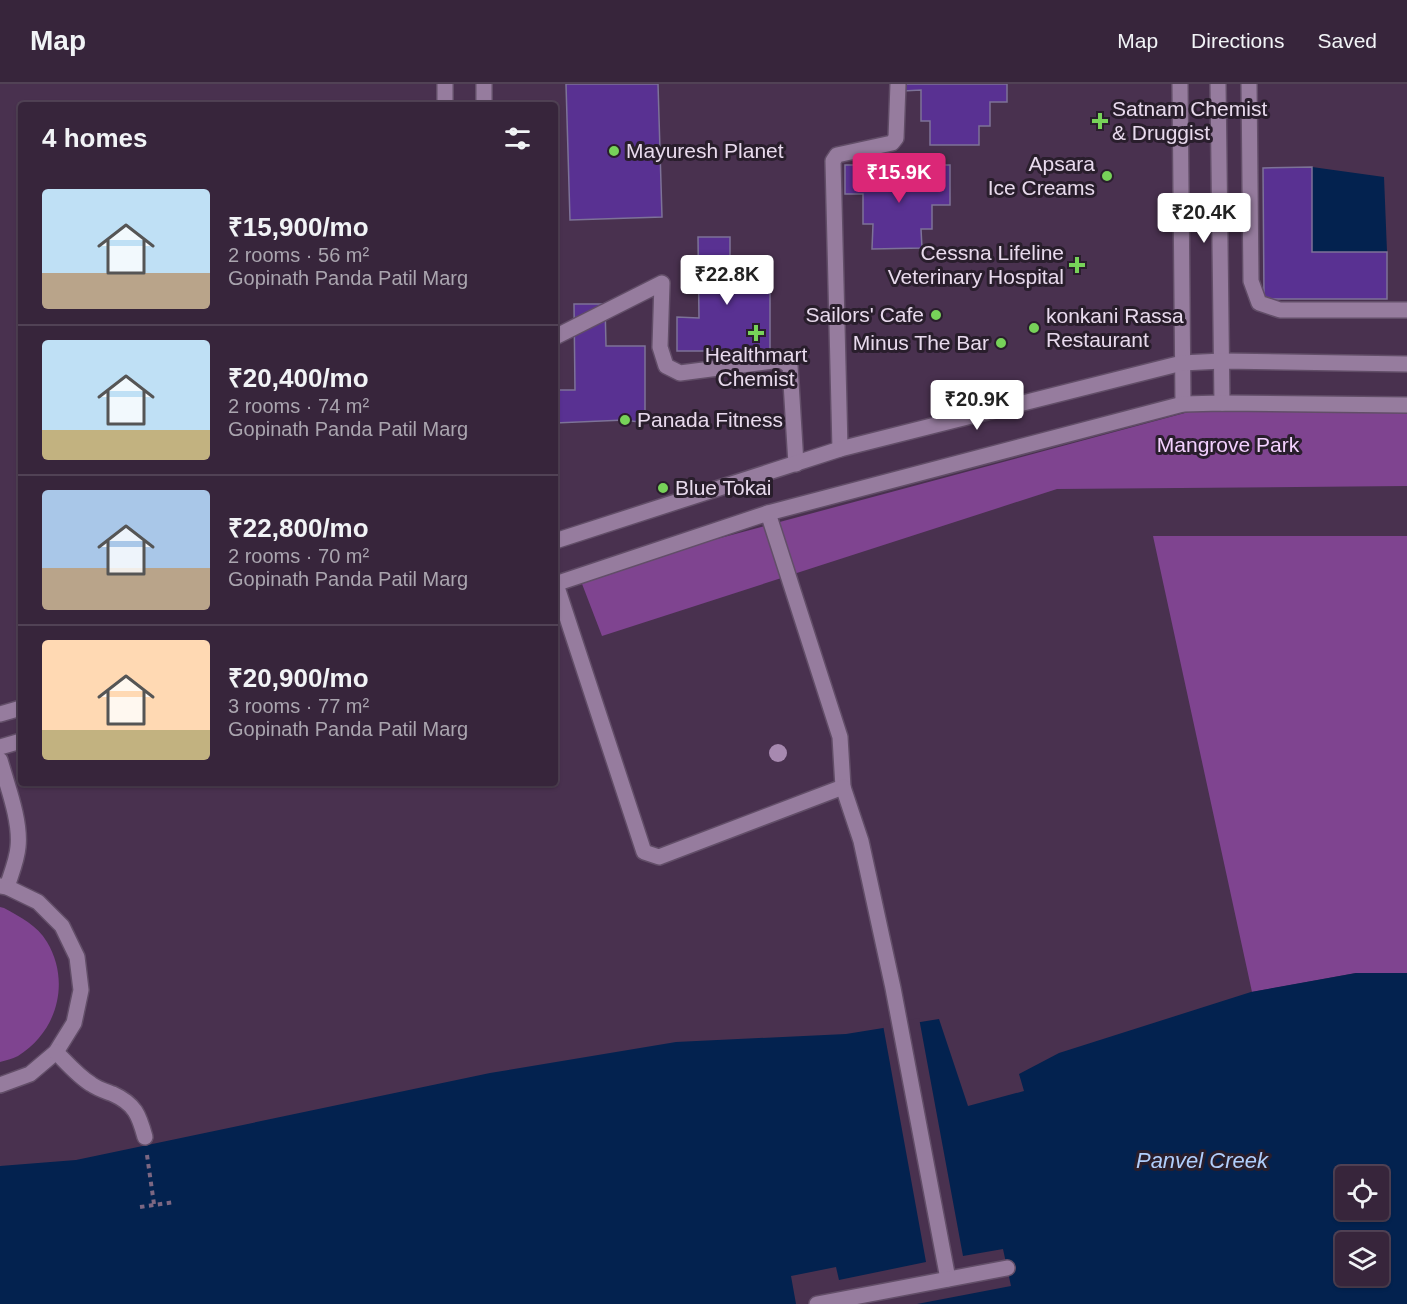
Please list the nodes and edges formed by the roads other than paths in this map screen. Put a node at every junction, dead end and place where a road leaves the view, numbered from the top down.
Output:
1 (445, 84) edge
2 (484, 84) edge
3 (898, 84) edge
4 (1180, 84) edge
5 (1218, 84) edge
6 (1249, 84) edge
7 (445, 102) edge
8 (484, 102) edge
9 (1407, 310) edge
10 (558, 335) edge
11 (1222, 361) junction
12 (1182, 363) junction
13 (1407, 364) edge
14 (1222, 403) junction
15 (1183, 404) junction
16 (1407, 405) edge
17 (840, 449) junction
18 (796, 464) junction
19 (768, 513) junction
20 (558, 540) edge
21 (558, 583) edge
22 (558, 590) edge
23 (18, 709) edge
24 (0, 714) edge
25 (18, 742) edge
26 (0, 747) edge
27 (0, 760) edge
28 (843, 787) junction
29 (4, 886) edge
30 (56, 1052) junction
31 (0, 1085) edge
32 (145, 1137) road end
33 (1007, 1268) dead end
34 (948, 1279) junction
35 (817, 1304) edge

1 - 7 street
2 - 8 street
3 - 17 street
4 - 12 street
5 - 11 street
6 - 9 street
10 - 18 street
11 - 12 street
11 - 13 street
11 - 14 street
12 - 15 street
12 - 17 street
14 - 15 street
14 - 16 street
15 - 19 street
17 - 18 street
18 - 20 street
19 - 21 street
19 - 28 street
22 - 28 street
23 - 24 street
25 - 26 street
27 - 29 street
28 - 34 street
29 - 30 street
30 - 31 street
30 - 32 street
33 - 34 street
34 - 35 street

